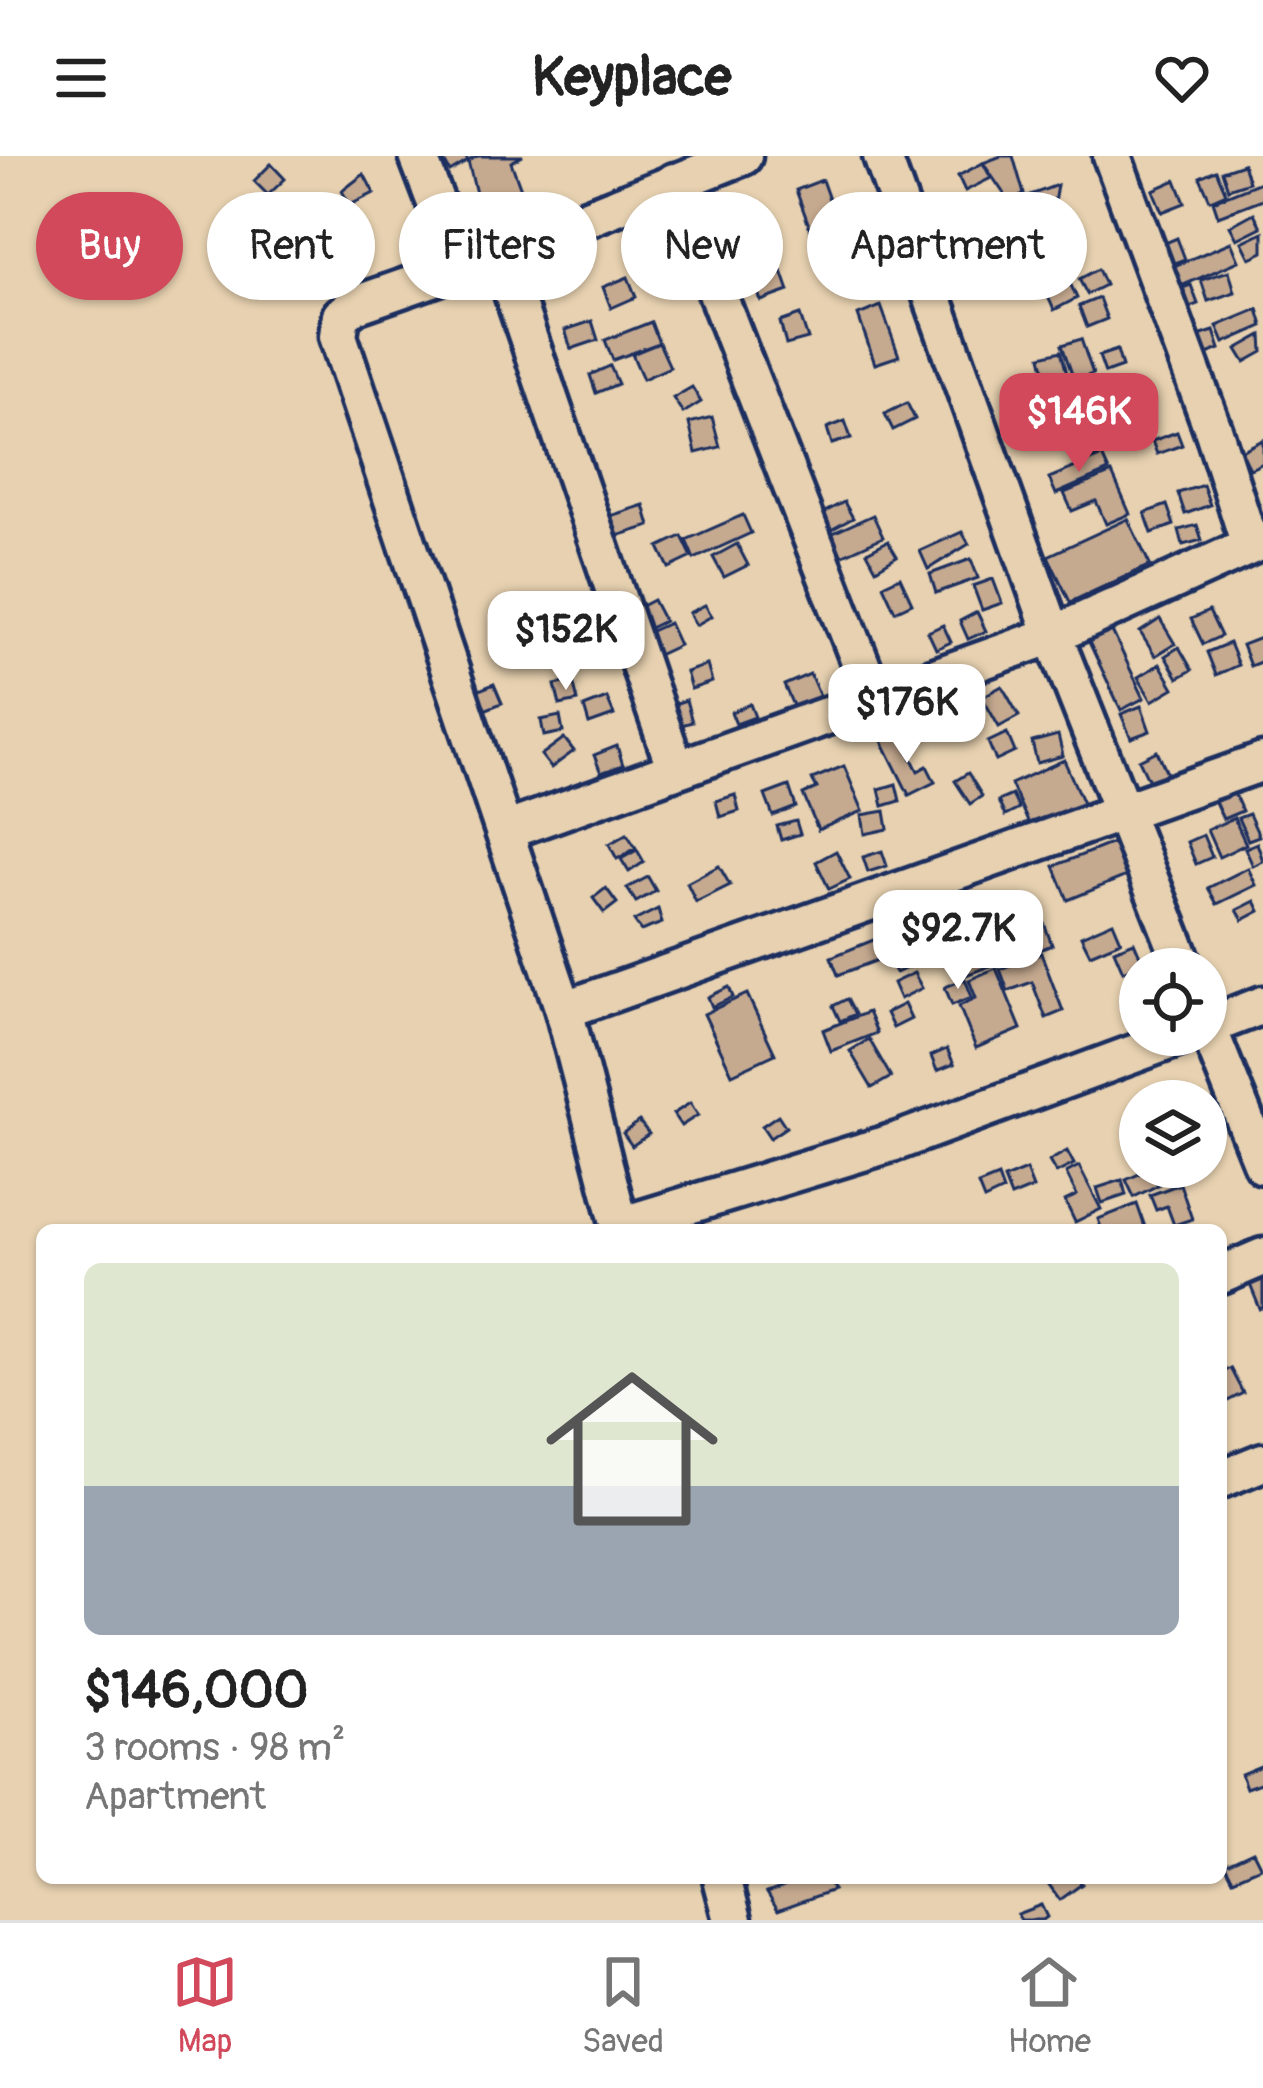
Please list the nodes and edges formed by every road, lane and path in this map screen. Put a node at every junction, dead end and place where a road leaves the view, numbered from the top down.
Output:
1 (418, 156) edge
2 (743, 156) edge
3 (882, 156) edge
4 (1112, 156) edge
5 (674, 182) junction
6 (432, 192) edge
7 (597, 213) edge
8 (399, 289) edge
9 (515, 300) edge
10 (1256, 543) edge
11 (1053, 635) junction
12 (874, 698) junction
13 (1263, 762) edge
14 (675, 767) junction
15 (1126, 813) junction
16 (505, 831) junction
17 (1177, 948) edge
18 (1263, 1005) edge
19 (564, 1010) junction
20 (1227, 1018) edge
21 (1128, 1056) edge
22 (1218, 1056) edge
23 (1263, 1165) edge
24 (619, 1224) edge
25 (633, 1224) edge
26 (1263, 1257) edge
27 (1227, 1272) edge
28 (1263, 1462) edge
29 (1227, 1477) edge
30 (724, 1884) edge
31 (733, 1920) edge

1 - 6 street
2 - 5 street
3 - 11 street
4 - 10 street
5 - 7 street
5 - 12 street
8 - 16 street
9 - 14 street
10 - 11 street
11 - 12 street
11 - 15 street
12 - 14 street
13 - 15 street
14 - 16 street
15 - 17 street
15 - 19 street
16 - 19 street
18 - 20 street
19 - 24 street
21 - 25 street
22 - 23 street
26 - 27 street
28 - 29 street
30 - 31 street

